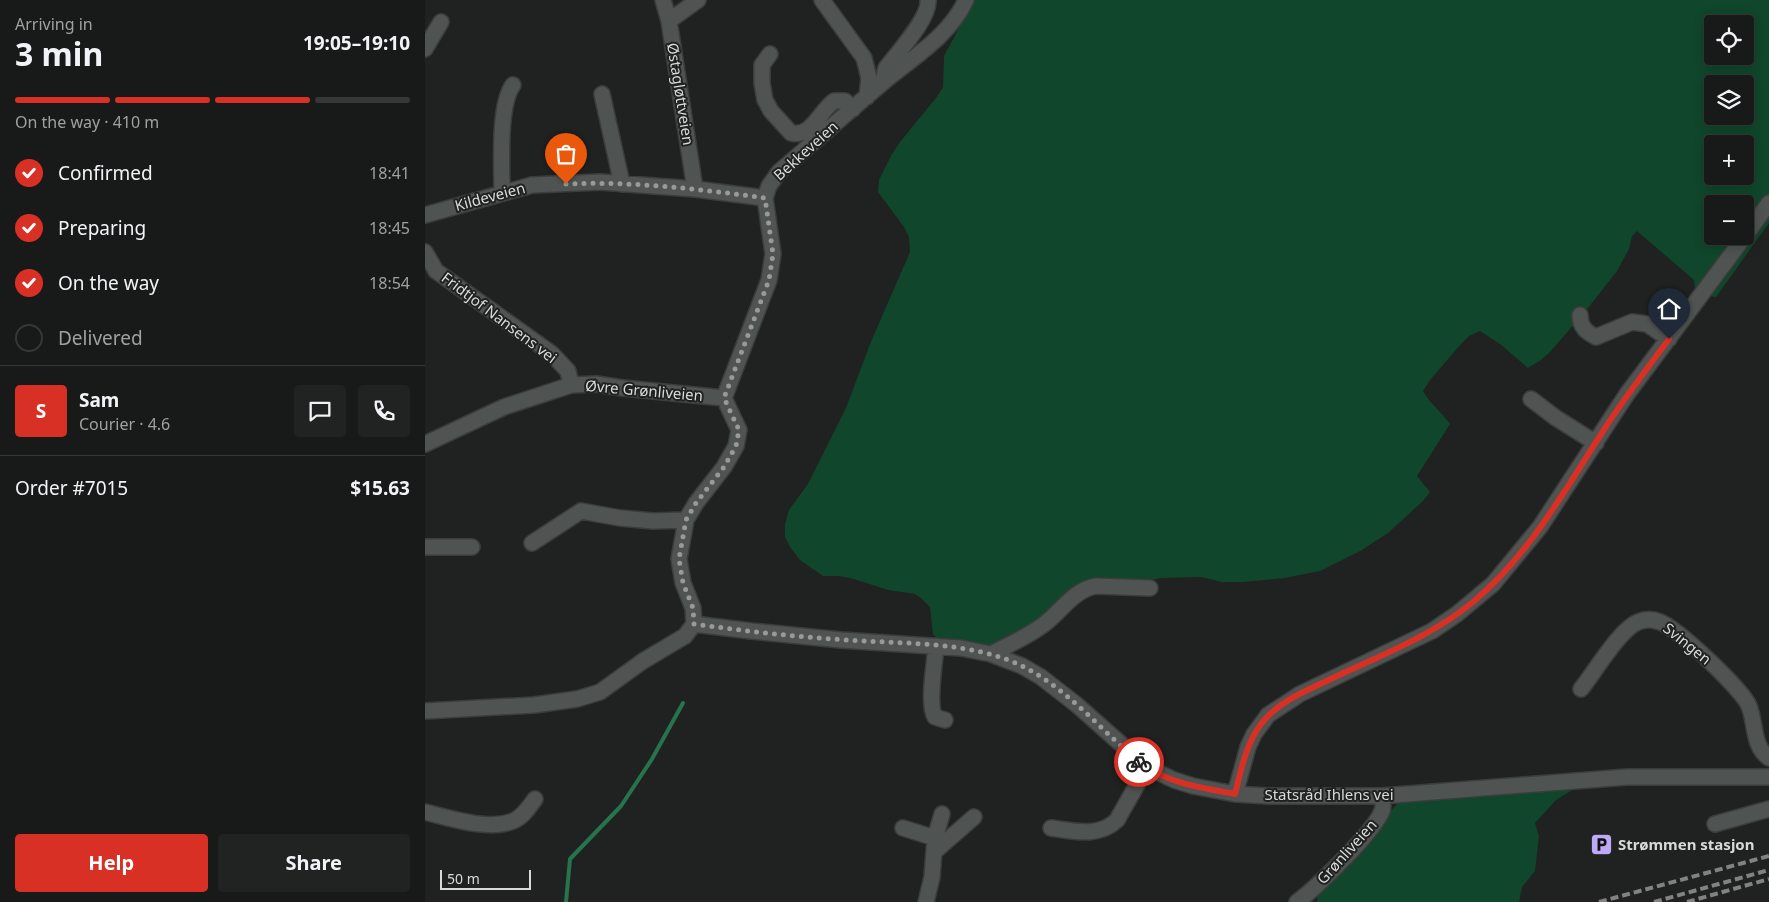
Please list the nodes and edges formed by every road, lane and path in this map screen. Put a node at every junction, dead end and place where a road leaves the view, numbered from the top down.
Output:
1 (663, 0) edge
2 (698, 0) edge
3 (823, 0) edge
4 (928, 0) edge
5 (966, 0) edge
6 (669, 21) junction
7 (441, 22) dead end
8 (425, 49) edge
9 (770, 54) dead end
10 (885, 80) junction
11 (513, 85) dead end
12 (602, 94) dead end
13 (867, 97) junction
14 (853, 109) junction
15 (622, 184) junction
16 (695, 189) junction
17 (502, 193) junction
18 (765, 198) junction
19 (1769, 203) edge
20 (425, 214) edge
21 (425, 220) edge
22 (1754, 224) edge
23 (1738, 245) edge
24 (425, 252) edge
25 (1580, 315) dead end
26 (1669, 339) junction
27 (571, 385) junction
28 (724, 398) junction
29 (1531, 399) dead end
30 (1596, 443) junction
31 (425, 444) edge
32 (686, 520) junction
33 (532, 542) dead end
34 (425, 547) edge
35 (473, 547) dead end
36 (1150, 588) dead end
37 (694, 624) junction
38 (936, 646) junction
39 (991, 654) junction
40 (1581, 689) dead end
41 (425, 711) edge
42 (945, 720) dead end
43 (1769, 758) edge
44 (1147, 767) junction
45 (1769, 777) edge
46 (1235, 794) junction
47 (1382, 796) junction
48 (535, 799) dead end
49 (1769, 809) edge
50 (425, 812) edge
51 (942, 814) dead end
52 (974, 817) dead end
53 (1715, 824) dead end
54 (903, 828) dead end
55 (1051, 828) dead end
56 (934, 845) junction
57 (926, 902) edge
58 (1297, 902) edge

1 - 6 street, Østagløttveien
2 - 6 street
3 - 13 street
4 - 10 street
5 - 10 street, Bekkeveien
6 - 16 street, Østagløttveien
7 - 8 street
9 - 14 street
10 - 13 street, Bekkeveien
11 - 17 street
12 - 15 street
13 - 14 street, Bekkeveien
14 - 18 street, Bekkeveien
15 - 16 street, Kildeveien
15 - 17 street, Kildeveien
16 - 18 street, Kildeveien
17 - 20 street, Kildeveien
18 - 28 street
19 - 22 street
20 - 21 street
23 - 26 street
24 - 27 street, Fridtjof Nansens vei
25 - 26 street
26 - 30 street
27 - 28 street, Øvre Grønliveien
27 - 31 street, Øvre Grønliveien
28 - 32 street
29 - 30 street
30 - 46 street
32 - 33 street
32 - 37 street
34 - 35 street
36 - 39 street
37 - 38 street, Statsråd Ihlens vei
37 - 41 street
38 - 39 street, Statsråd Ihlens vei
38 - 42 street
39 - 44 street, Statsråd Ihlens vei
40 - 43 street, Svingen
44 - 46 street, Statsråd Ihlens vei
44 - 55 street
45 - 47 street, Statsråd Ihlens vei
46 - 47 street, Statsråd Ihlens vei
47 - 58 street, Grønliveien
48 - 50 street
49 - 53 street
51 - 56 street
52 - 56 street
54 - 56 street
56 - 57 street

